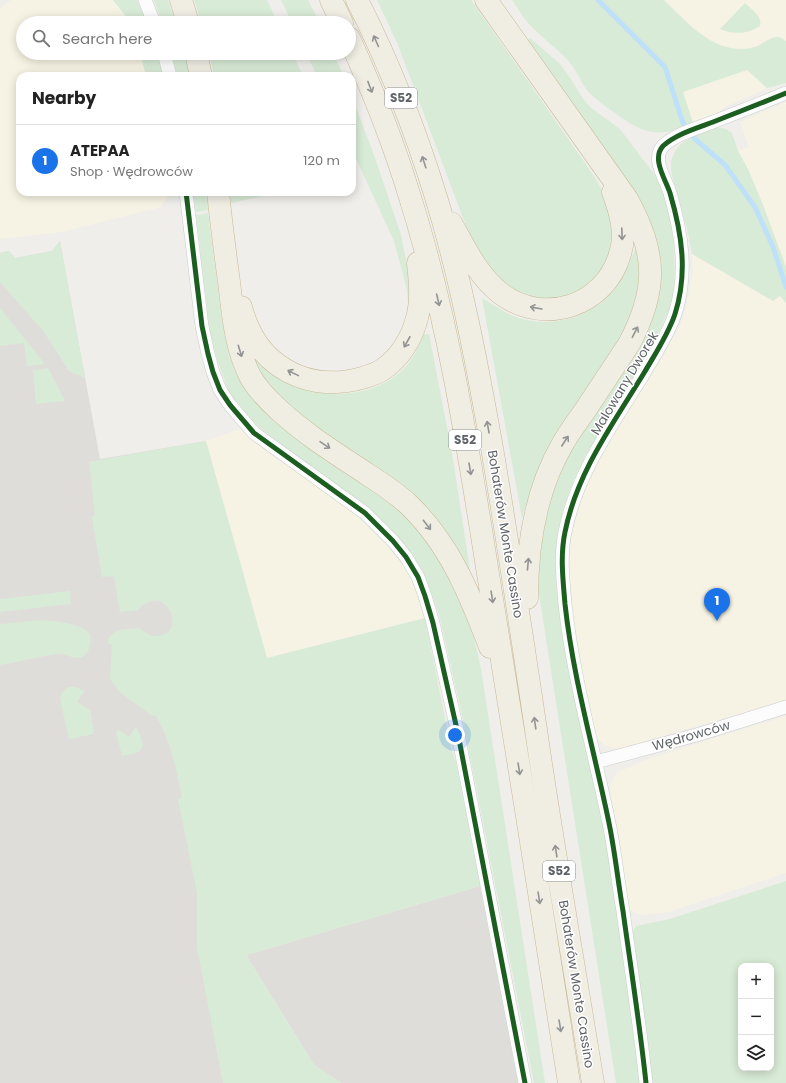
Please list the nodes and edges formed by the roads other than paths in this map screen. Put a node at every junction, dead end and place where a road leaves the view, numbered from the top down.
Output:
1 (145, 0) edge
2 (181, 0) edge
3 (331, 0) edge
4 (357, 0) edge
5 (486, 0) edge
6 (151, 16) edge
7 (186, 16) edge
8 (339, 16) edge
9 (356, 54) edge
10 (166, 60) edge
11 (198, 60) edge
12 (169, 72) edge
13 (200, 72) edge
14 (786, 93) edge
15 (590, 146) junction
16 (409, 194) junction
17 (186, 196) edge
18 (218, 196) edge
19 (437, 199) junction
20 (224, 243) junction
21 (528, 673) junction
22 (507, 689) junction
23 (786, 707) edge
24 (596, 762) junction
25 (525, 1083) edge
26 (568, 1083) edge
27 (593, 1083) edge
28 (646, 1083) edge

1 - 6 street
2 - 7 highway
3 - 8 highway
19 -> 4 highway, Bohaterów Monte Cassino / S52
5 - 15 highway
9 -> 16 highway, Bohaterów Monte Cassino / S52
10 - 12 street
11 - 13 highway
14 - 24 street, Malowany Dworek
15 -> 19 highway
21 -> 15 highway
16 -> 20 highway
16 -> 22 highway, Bohaterów Monte Cassino / S52
17 - 25 street
18 - 20 highway
21 -> 19 highway, Bohaterów Monte Cassino / S52
20 -> 22 highway
27 -> 21 highway, Bohaterów Monte Cassino / S52
22 -> 26 highway, Bohaterów Monte Cassino / S52
23 - 24 street, Wędrowców
24 - 28 street, Malowany Dworek

